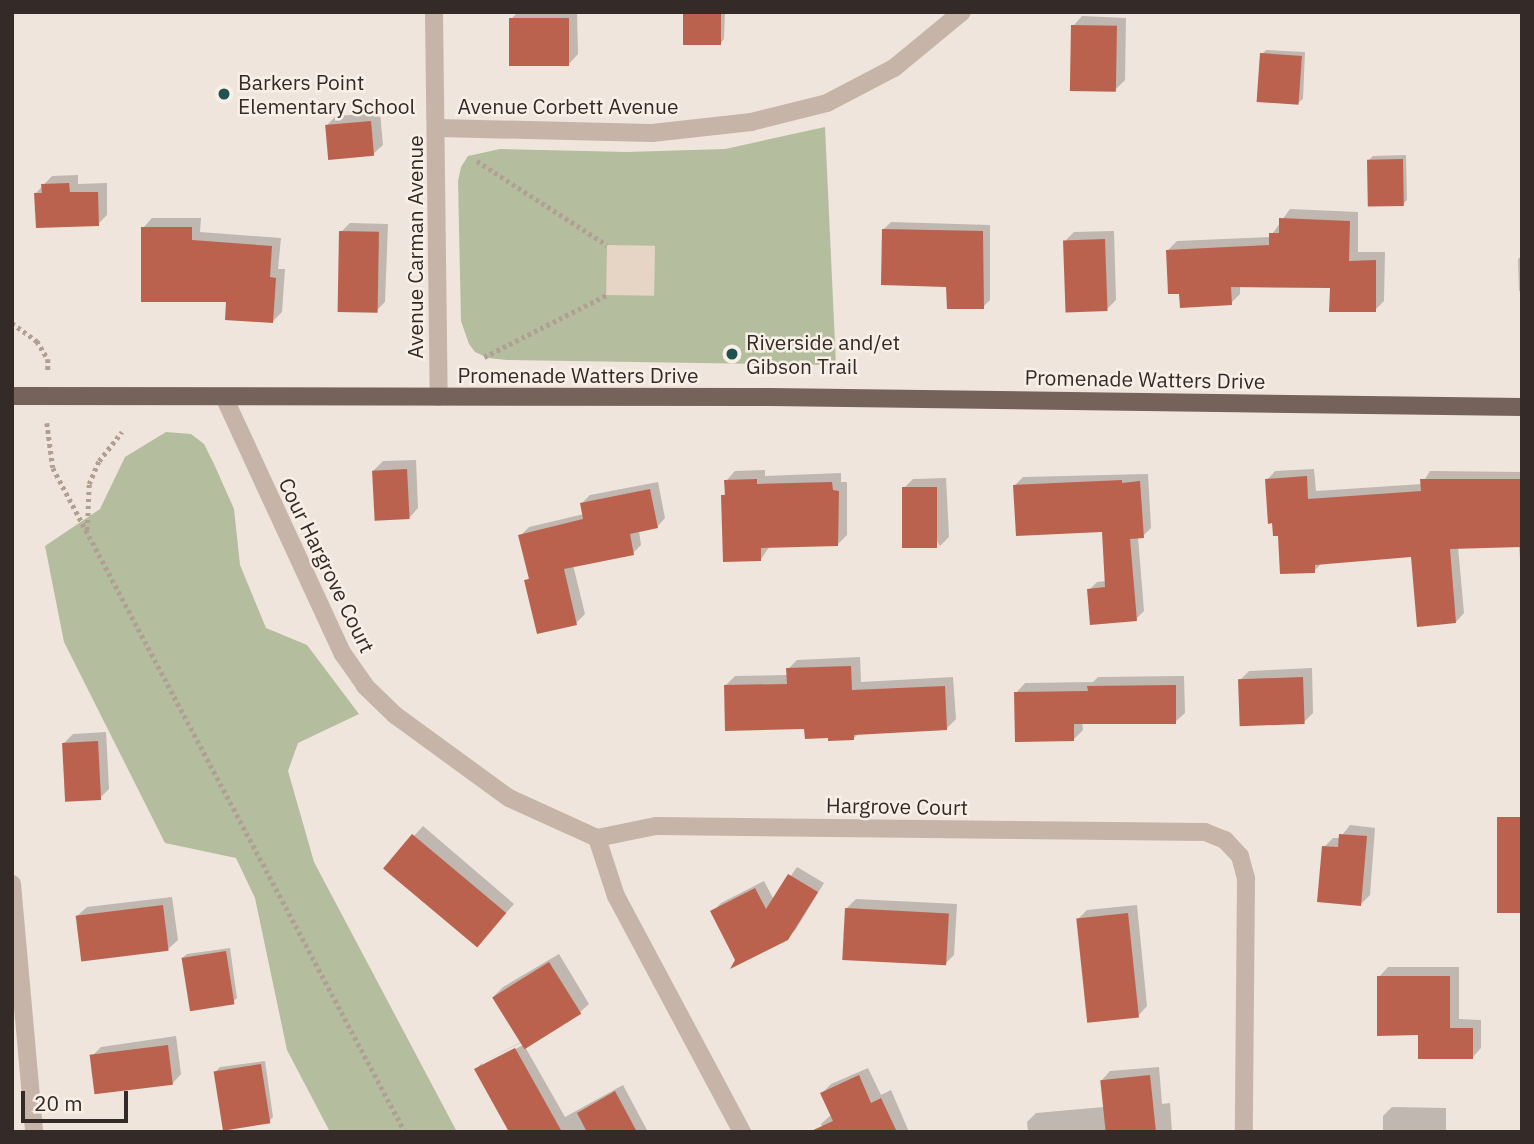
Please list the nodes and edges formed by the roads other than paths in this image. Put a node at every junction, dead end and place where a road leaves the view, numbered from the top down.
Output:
1 (434, 12) edge
2 (962, 12) edge
3 (437, 128) junction
4 (12, 396) edge
5 (224, 397) junction
6 (439, 397) junction
7 (1522, 407) edge
8 (597, 838) junction
9 (12, 884) edge
10 (34, 1132) edge
11 (742, 1132) edge
12 (1244, 1132) edge

1 - 3 street, Avenue Carman Avenue
2 - 3 street, Avenue Corbett Avenue
3 - 6 street, Avenue Carman Avenue
4 - 5 main road, Promenade Watters Drive
5 - 6 main road, Promenade Watters Drive
5 - 8 street, Cour Hargrove Court
6 - 7 main road, Promenade Watters Drive
8 - 11 street
8 - 12 street, Hargrove Court
9 - 10 street

